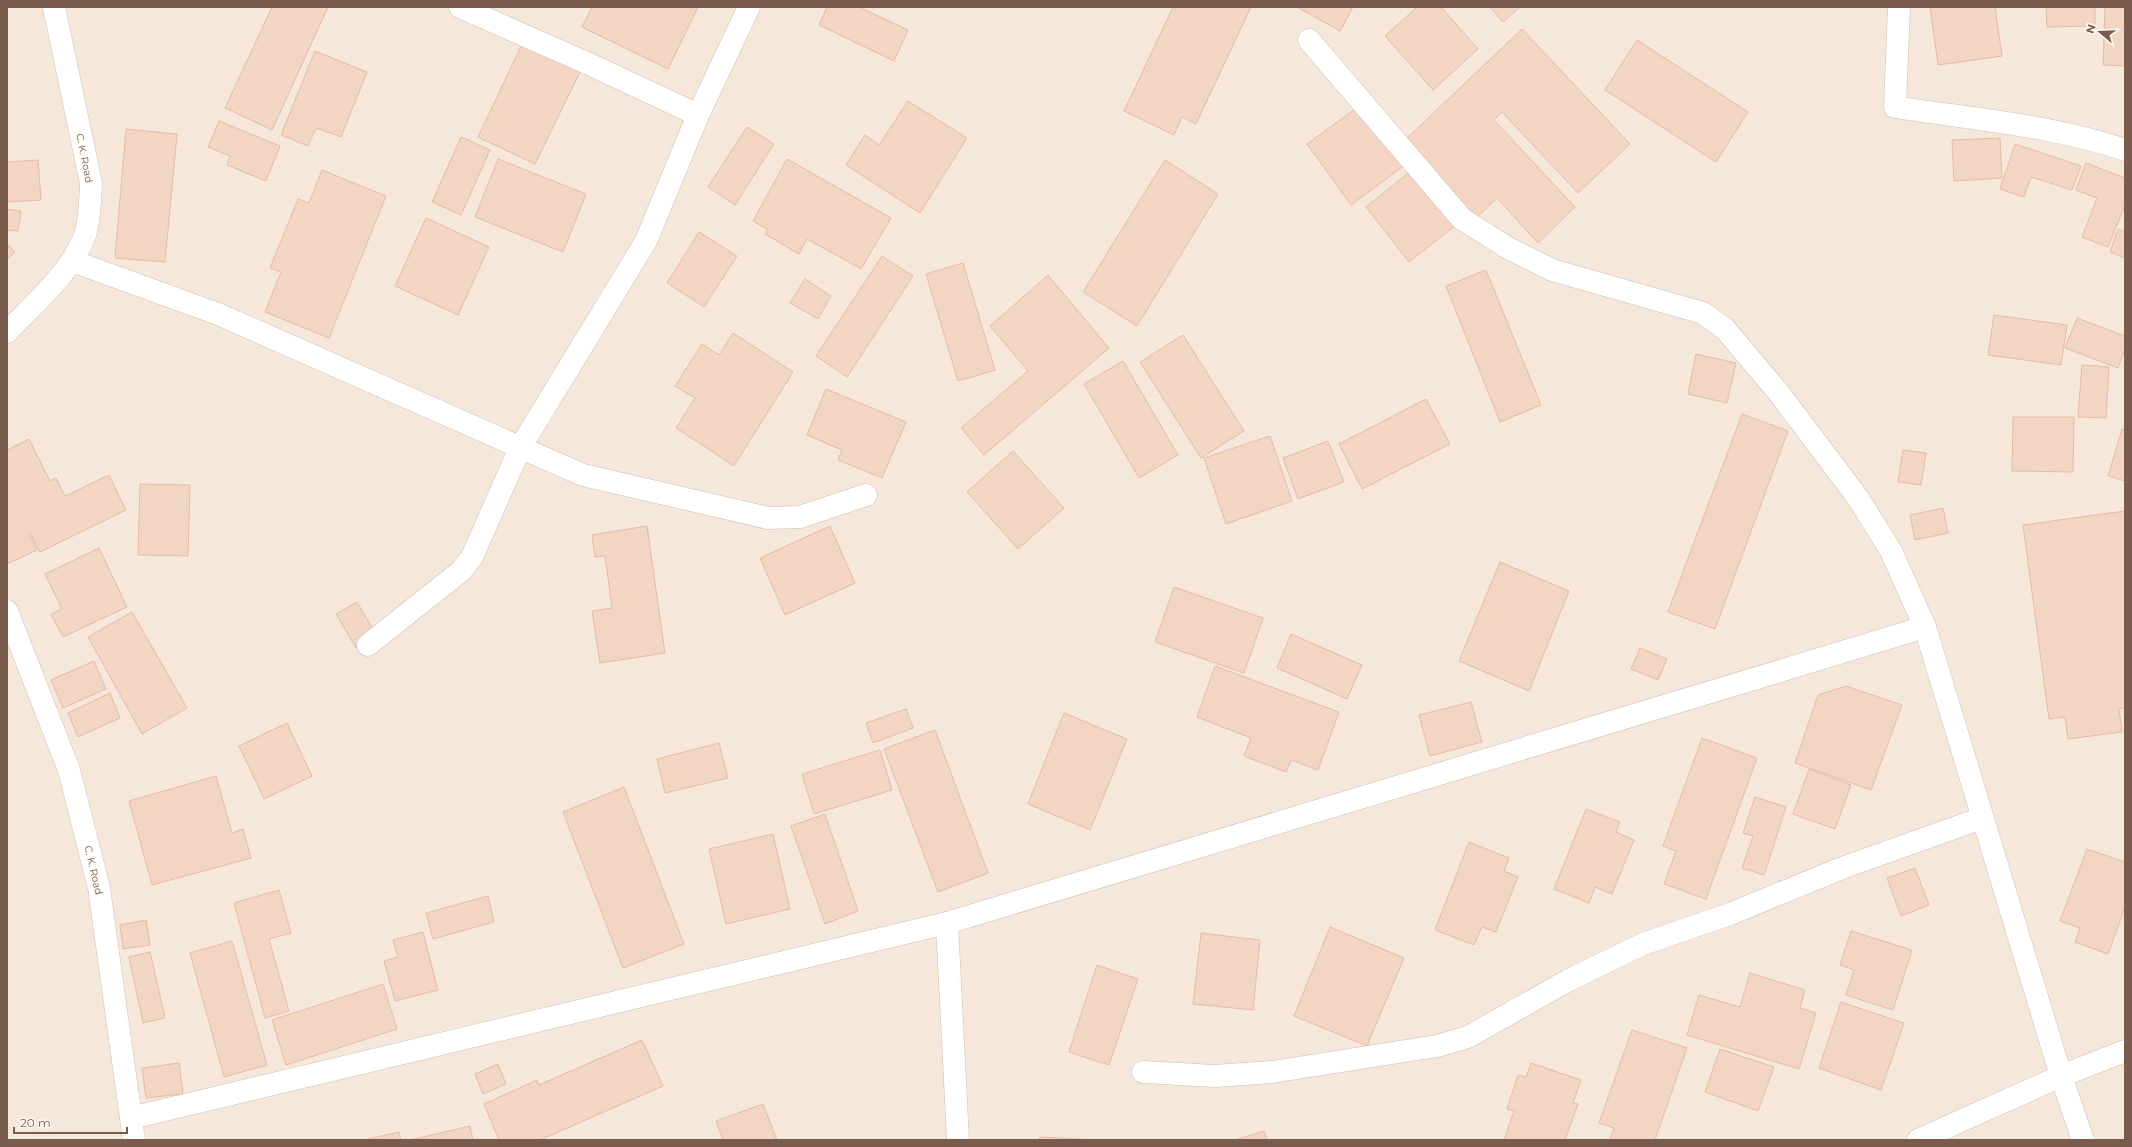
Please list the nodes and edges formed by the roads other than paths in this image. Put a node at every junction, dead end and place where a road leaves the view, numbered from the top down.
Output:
1 (54, 7) edge
2 (460, 7) edge
3 (749, 7) edge
4 (1899, 7) edge
5 (1309, 40) dead end
6 (698, 115) junction
7 (2125, 150) edge
8 (72, 261) junction
9 (7, 332) edge
10 (520, 448) junction
11 (866, 495) dead end
12 (7, 611) edge
13 (1925, 628) junction
14 (368, 645) dead end
15 (1982, 818) junction
16 (947, 923) junction
17 (2125, 1051) edge
18 (1143, 1072) dead end
19 (2061, 1076) junction
20 (131, 1118) junction
21 (134, 1140) edge
22 (958, 1140) edge
23 (1918, 1140) edge
24 (2083, 1140) edge

1 - 8 street, C. K. Road
2 - 6 street
3 - 6 street
4 - 7 street
5 - 13 street
6 - 10 street
8 - 9 street, C. K. Road
8 - 10 street
10 - 11 street
10 - 14 street
12 - 20 street, C. K. Road
13 - 15 street
13 - 16 street
15 - 18 street
15 - 19 street
16 - 20 street
16 - 22 street
17 - 19 street
19 - 23 street
19 - 24 street
20 - 21 street, C. K. Road

